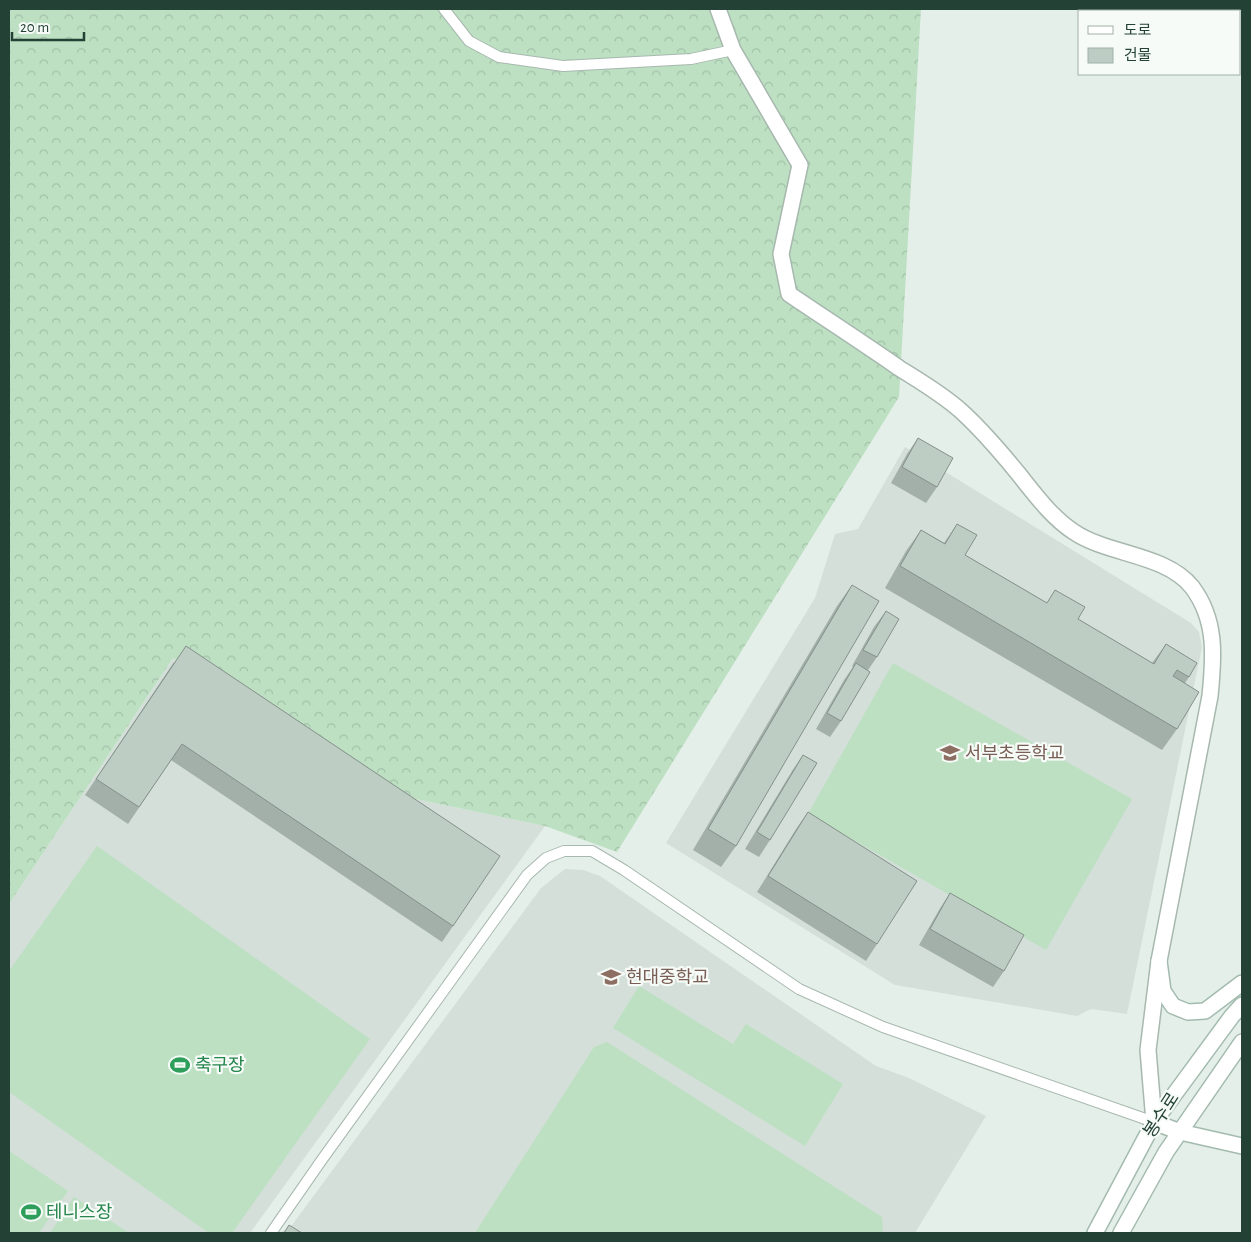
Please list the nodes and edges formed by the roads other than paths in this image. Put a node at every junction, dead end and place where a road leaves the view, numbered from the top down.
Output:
1 (444, 9) edge
2 (718, 9) edge
3 (733, 50) junction
4 (1159, 961) junction
5 (1242, 983) edge
6 (1242, 1005) edge
7 (1242, 1042) edge
8 (1154, 1122) junction
9 (1180, 1132) junction
10 (1242, 1146) edge
11 (271, 1233) edge
12 (1095, 1233) edge
13 (1121, 1233) edge

1 - 3 lane
2 - 3 street
3 - 4 street
4 - 5 street
4 - 8 street
6 - 8 street, 봉수로
7 - 9 street, 봉수로
8 - 9 street
8 - 11 lane
8 - 12 street, 봉수로
9 - 10 street
9 - 13 street, 봉수로

